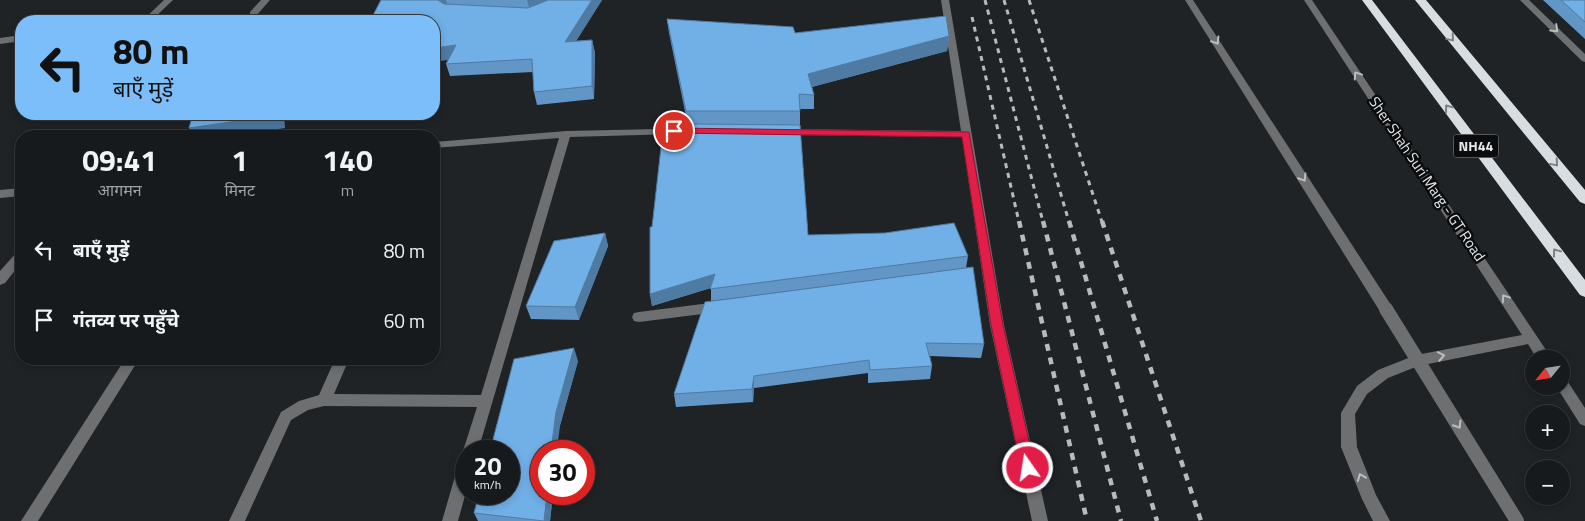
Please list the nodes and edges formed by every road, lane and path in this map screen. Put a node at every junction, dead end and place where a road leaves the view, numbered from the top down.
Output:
1 (169, 0) edge
2 (266, 0) edge
3 (945, 0) edge
4 (1190, 0) edge
5 (1308, 0) edge
6 (1367, 0) edge
7 (1420, 0) edge
8 (1524, 0) edge
9 (253, 14) dead end
10 (153, 15) edge
11 (15, 39) edge
12 (0, 41) edge
13 (1585, 59) edge
14 (713, 132) edge
15 (771, 132) edge
16 (566, 134) junction
17 (966, 134) junction
18 (440, 147) edge
19 (15, 193) edge
20 (0, 194) edge
21 (1585, 199) edge
22 (15, 262) edge
23 (0, 280) edge
24 (1585, 291) edge
25 (727, 306) edge
26 (639, 317) dead end
27 (1532, 338) junction
28 (1540, 350) edge
29 (128, 365) edge
30 (339, 365) edge
31 (1569, 395) edge
32 (324, 400) junction
33 (486, 401) junction
34 (1585, 420) edge
35 (474, 440) edge
36 (455, 504) edge
37 (29, 521) edge
38 (237, 521) edge
39 (450, 521) edge
40 (1040, 521) edge
41 (1382, 521) edge
42 (1517, 521) edge

1 - 10 street
2 - 9 street
3 - 17 street
4 -> 42 street, bridge
27 -> 5 street, Sher Shah Suri Marg - GT Road
24 -> 6 highway, NH44
7 -> 21 highway
8 -> 13 street
11 - 12 street
14 - 16 street
15 - 17 street
16 - 18 street
16 - 33 street
17 - 40 street
19 - 20 street
22 - 23 street
25 - 26 street
27 - 28 street, Sher Shah Suri Marg - GT Road
41 -> 27 street
29 - 37 street
30 - 32 street
31 - 34 street
32 - 33 street
32 - 38 street
33 - 35 street
36 - 39 street

